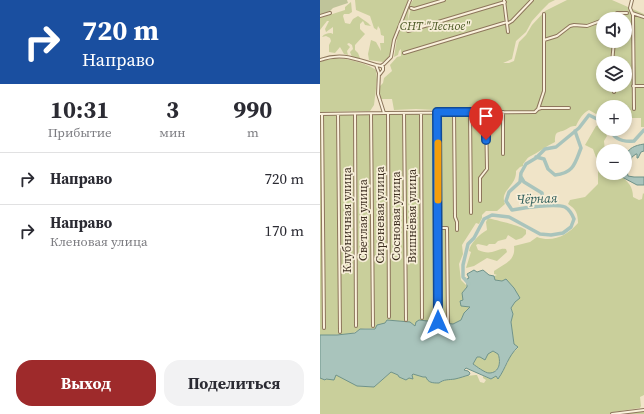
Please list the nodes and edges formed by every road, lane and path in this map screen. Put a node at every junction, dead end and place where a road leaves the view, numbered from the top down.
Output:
1 (410, 0) edge
2 (444, 0) edge
3 (532, 0) edge
4 (632, 0) edge
5 (505, 1) edge
6 (411, 8) dead end
7 (631, 12) edge
8 (330, 13) dead end
9 (632, 13) edge
10 (544, 14) dead end
11 (632, 15) edge
12 (320, 16) edge
13 (644, 17) edge
14 (507, 23) junction
15 (596, 23) edge
16 (408, 31) dead end
17 (508, 32) dead end
18 (544, 40) junction
19 (404, 52) dead end
20 (320, 60) edge
21 (376, 65) junction
22 (381, 66) junction
23 (379, 75) junction
24 (633, 86) junction
25 (644, 86) edge
26 (568, 108) dead end
27 (538, 109) junction
28 (634, 109) dead end
29 (437, 112) junction
30 (454, 112) junction
31 (470, 112) junction
32 (486, 112) junction
33 (503, 112) junction
34 (338, 113) junction
35 (384, 113) junction
36 (388, 113) junction
37 (404, 113) junction
38 (421, 113) junction
39 (321, 114) edge
40 (355, 114) junction
41 (371, 114) junction
42 (503, 154) dead end
43 (322, 172) junction
44 (320, 176) edge
45 (480, 201) dead end
46 (471, 213) dead end
47 (438, 228) junction
48 (457, 230) dead end
49 (390, 317) dead end
50 (422, 318) dead end
51 (406, 320) dead end
52 (438, 322) dead end
53 (448, 322) dead end
54 (356, 326) dead end
55 (373, 326) dead end
56 (324, 328) dead end
57 (340, 332) dead end
58 (644, 410) edge
59 (612, 414) edge

1 - 22 street
2 - 6 street
3 - 14 street
4 - 7 street
5 - 14 street
5 - 16 street
8 - 12 street
9 - 13 street
10 - 18 street
11 - 24 street
14 - 17 street
14 - 19 street
15 - 18 street
18 - 27 street
20 - 21 street
21 - 22 street
21 - 23 street
22 - 23 street
23 - 35 street
24 - 25 street
24 - 28 street
26 - 27 street
27 - 33 street
29 - 30 street
29 - 38 street
29 - 47 street
30 - 31 street
30 - 48 street
31 - 32 street
31 - 46 street
32 - 33 street
32 - 45 street
33 - 42 street
34 - 39 street
34 - 40 street
34 - 57 street
35 - 36 street
35 - 41 street
36 - 37 street
36 - 49 street, Сиреневая улица
37 - 38 street
37 - 51 street, Сосновая улица
38 - 50 street, Вишнёвая улица
39 - 43 street
40 - 41 street
40 - 54 street, Клубничная улица
41 - 55 street, Светлая улица
43 - 44 street
43 - 56 street
47 - 52 street
47 - 53 street
58 - 59 street

